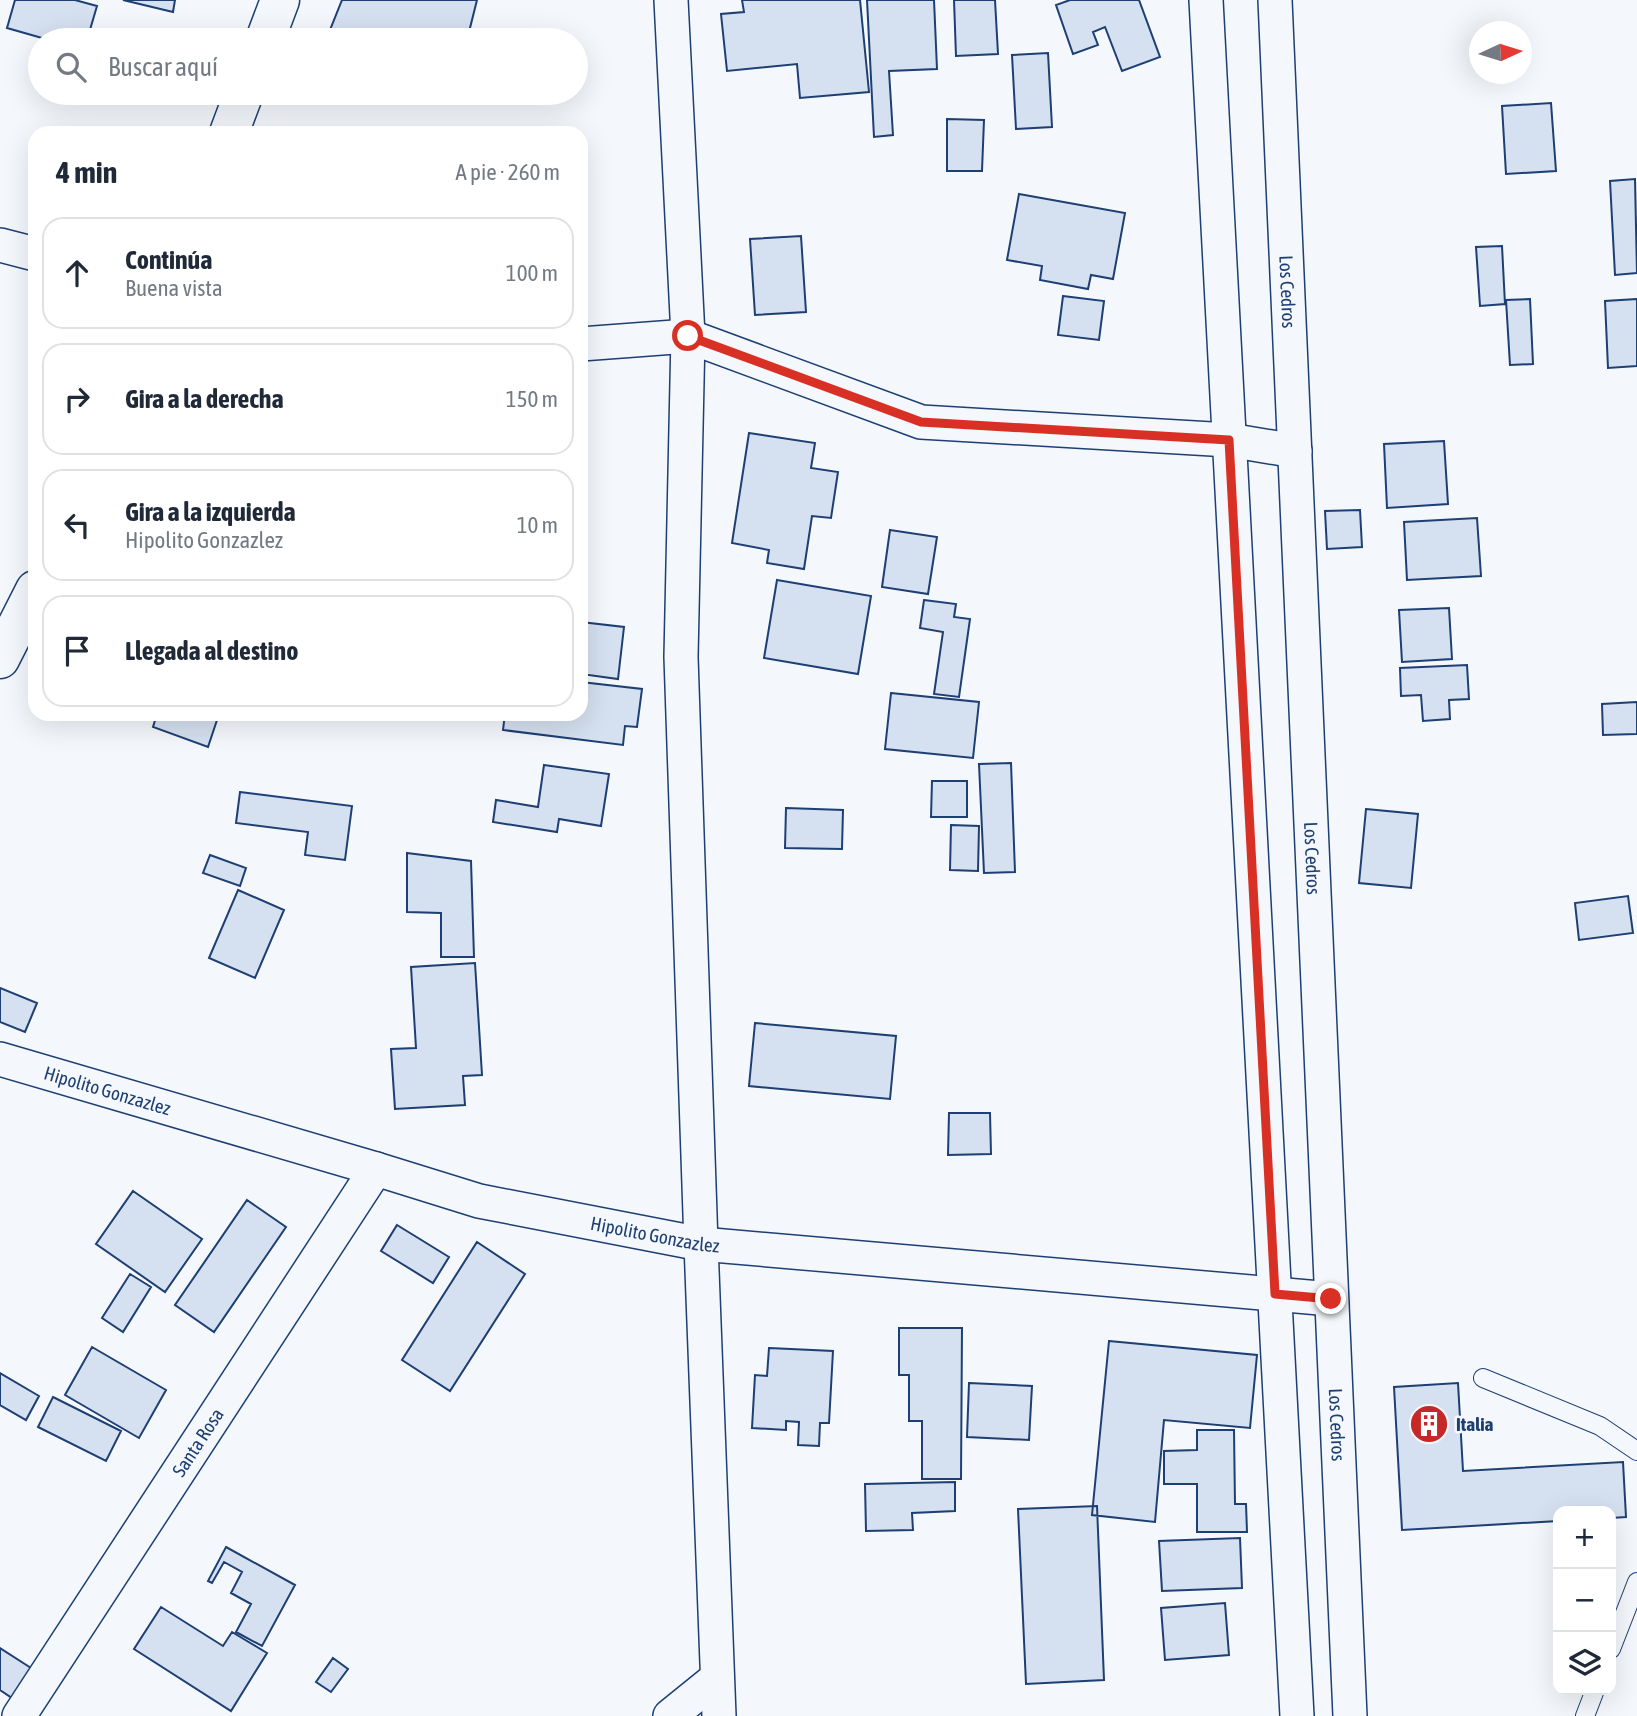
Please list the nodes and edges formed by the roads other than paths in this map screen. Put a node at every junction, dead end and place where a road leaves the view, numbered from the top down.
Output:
1 (280, 0) edge
2 (671, 0) edge
3 (1206, 0) edge
4 (1275, 0) edge
5 (270, 28) edge
6 (240, 105) edge
7 (232, 126) edge
8 (0, 245) edge
9 (28, 252) edge
10 (688, 336) junction
11 (588, 343) edge
12 (1229, 440) junction
13 (1295, 451) junction
14 (28, 604) edge
15 (0, 659) edge
16 (0, 1059) edge
17 (376, 1169) junction
18 (701, 1244) junction
19 (1275, 1294) junction
20 (1331, 1299) junction
21 (1483, 1378) dead end
22 (1637, 1451) edge
23 (1637, 1582) edge
24 (1616, 1636) edge
25 (717, 1678) junction
26 (1593, 1695) edge
27 (19, 1716) edge
28 (670, 1716) edge
29 (719, 1716) edge
30 (1297, 1716) edge
31 (1350, 1716) edge
32 (1584, 1716) edge

1 - 5 main road
2 - 10 street
3 - 12 street
4 - 13 street, Los Cedros
6 - 7 main road
8 - 9 street
10 - 11 street
10 - 12 street
10 - 18 street
12 - 13 street
12 - 19 street
13 - 20 street, Los Cedros
14 - 15 main road
16 - 17 street, Hipolito Gonzazlez
17 - 18 street, Hipolito Gonzazlez
17 - 27 street, Santa Rosa
18 - 19 street, Hipolito Gonzazlez
18 - 25 street
19 - 20 street, Hipolito Gonzazlez
19 - 30 street
20 - 31 street, Los Cedros
21 - 22 lane
23 - 24 lane
25 - 28 street
25 - 29 street
26 - 32 lane

